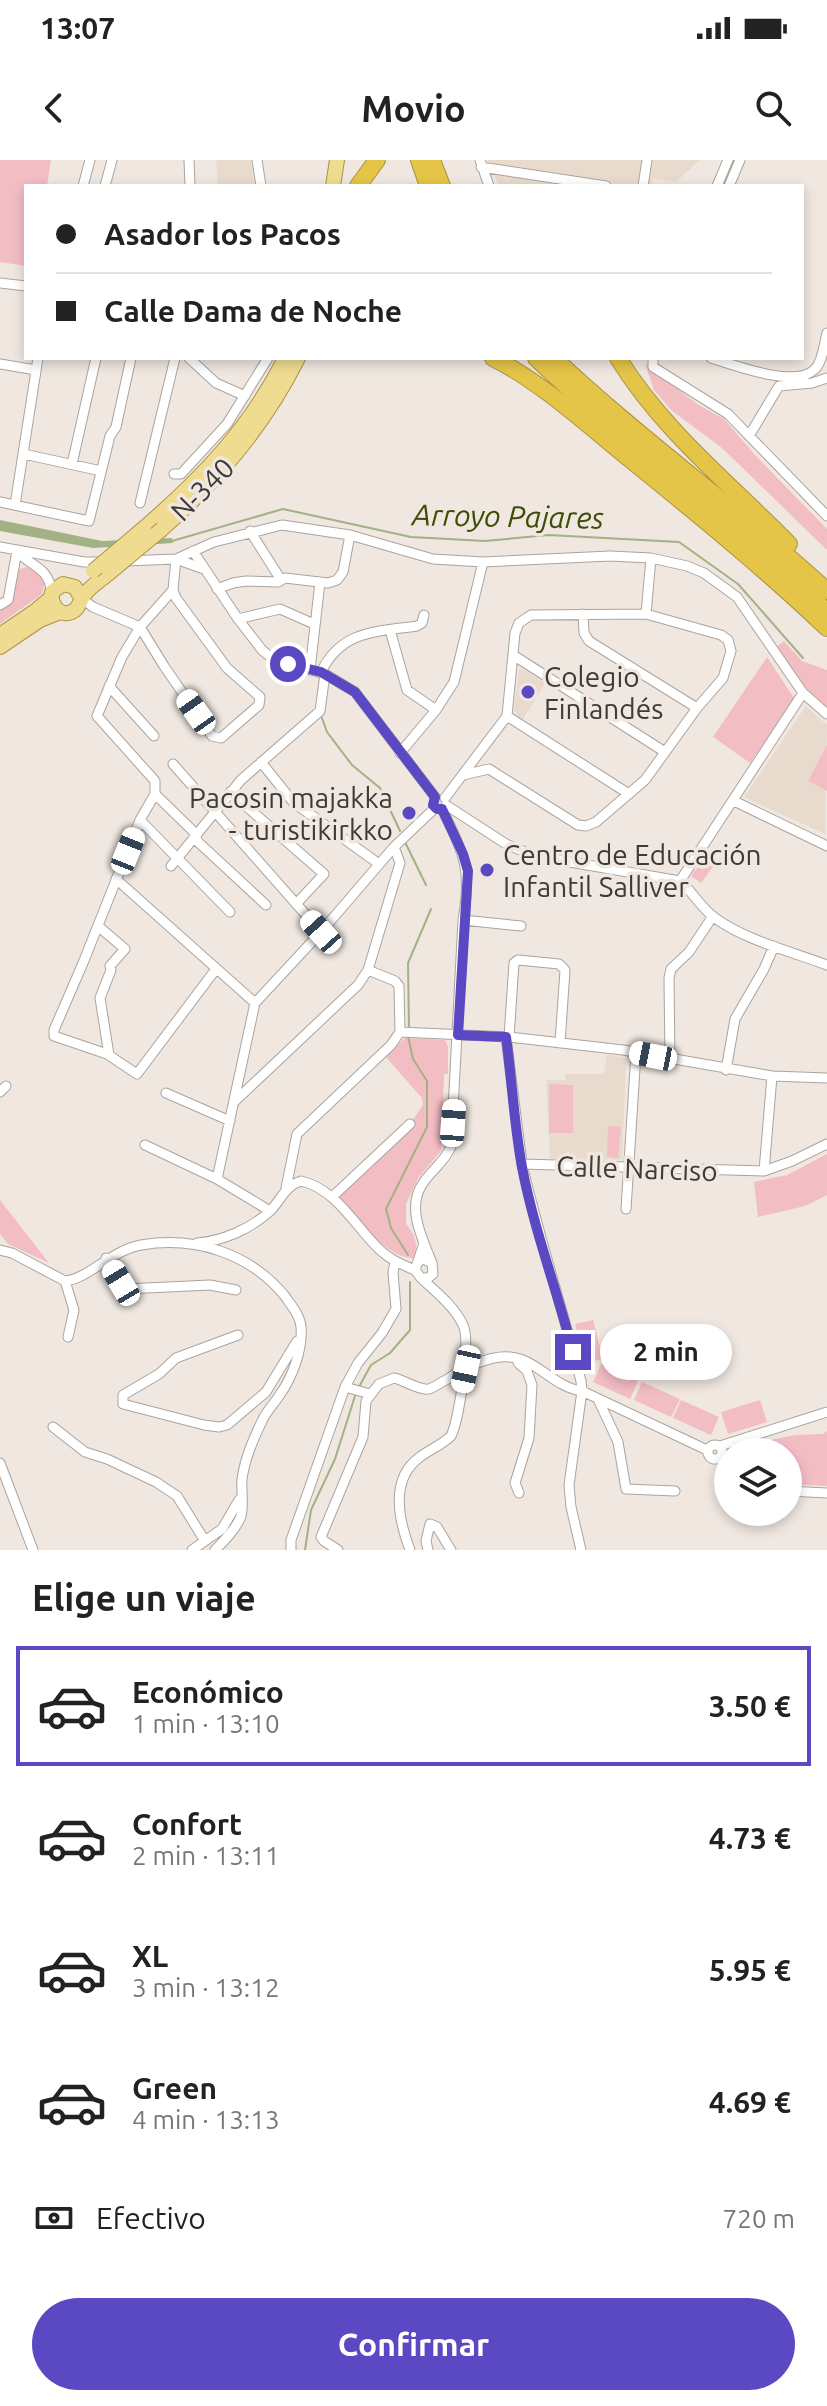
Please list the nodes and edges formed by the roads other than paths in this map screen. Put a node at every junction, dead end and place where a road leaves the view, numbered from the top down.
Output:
1 (90, 160) edge
2 (112, 160) edge
3 (189, 160) edge
4 (257, 160) edge
5 (337, 160) edge
6 (377, 160) edge
7 (407, 160) edge
8 (419, 160) edge
9 (432, 160) edge
10 (647, 160) edge
11 (728, 160) edge
12 (740, 160) edge
13 (480, 164) edge
14 (84, 184) edge
15 (106, 184) edge
16 (190, 184) edge
17 (261, 184) edge
18 (333, 184) edge
19 (359, 184) edge
20 (416, 184) edge
21 (427, 184) edge
22 (441, 184) edge
23 (488, 184) edge
24 (595, 184) edge
25 (643, 184) edge
26 (718, 184) edge
27 (730, 184) edge
28 (0, 284) edge
29 (24, 286) edge
30 (827, 333) edge
31 (38, 360) edge
32 (96, 360) edge
33 (131, 360) edge
34 (175, 360) edge
35 (191, 360) edge
36 (267, 360) edge
37 (284, 360) edge
38 (297, 360) edge
39 (497, 360) edge
40 (524, 360) edge
41 (538, 360) edge
42 (556, 360) edge
43 (619, 360) edge
44 (653, 360) edge
45 (718, 360) edge
46 (0, 364) edge
47 (36, 370) junction
48 (827, 378) edge
49 (243, 399) junction
50 (598, 433) junction
51 (749, 436) junction
52 (24, 454) junction
53 (72, 464) junction
54 (101, 471) junction
55 (174, 474) dead end
56 (0, 502) edge
57 (140, 503) dead end
58 (15, 505) junction
59 (827, 516) edge
60 (250, 531) junction
61 (350, 535) junction
62 (0, 547) edge
63 (17, 551) junction
64 (193, 551) junction
65 (651, 558) junction
66 (176, 559) junction
67 (483, 562) junction
68 (204, 570) junction
69 (281, 580) junction
70 (320, 582) junction
71 (827, 582) edge
72 (69, 584) junction
73 (217, 589) junction
74 (827, 591) edge
75 (174, 594) junction
76 (51, 595) junction
77 (0, 605) edge
78 (83, 605) junction
79 (60, 612) junction
80 (827, 612) edge
81 (583, 614) junction
82 (646, 614) junction
83 (424, 615) dead end
84 (238, 619) junction
85 (314, 624) junction
86 (827, 628) edge
87 (390, 630) junction
88 (143, 632) junction
89 (0, 635) edge
90 (0, 647) edge
91 (513, 655) junction
92 (310, 670) junction
93 (323, 673) junction
94 (109, 686) junction
95 (803, 693) junction
96 (697, 708) junction
97 (436, 710) junction
98 (827, 714) edge
99 (507, 716) junction
100 (154, 736) dead end
101 (665, 752) junction
102 (400, 753) junction
103 (261, 762) junction
104 (173, 764) dead end
105 (463, 775) junction
106 (230, 792) junction
107 (155, 794) junction
108 (629, 794) junction
109 (734, 801) junction
110 (441, 803) junction
111 (213, 813) junction
112 (140, 820) junction
113 (196, 834) junction
114 (827, 846) edge
115 (394, 847) junction
116 (174, 862) junction
117 (379, 864) junction
118 (116, 879) junction
119 (683, 883) junction
120 (296, 904) junction
121 (266, 905) dead end
122 (230, 912) dead end
123 (713, 916) junction
124 (463, 920) junction
125 (98, 926) junction
126 (521, 926) dead end
127 (321, 932) junction
128 (774, 946) junction
129 (827, 965) edge
130 (216, 969) junction
131 (368, 970) junction
132 (255, 1003) junction
133 (400, 1032) junction
134 (458, 1035) junction
135 (508, 1037) junction
136 (560, 1043) junction
137 (636, 1053) junction
138 (109, 1055) junction
139 (670, 1060) junction
140 (726, 1070) junction
141 (772, 1076) junction
142 (827, 1078) edge
143 (166, 1093) dead end
144 (235, 1101) junction
145 (230, 1121) junction
146 (410, 1124) dead end
147 (827, 1144) edge
148 (145, 1145) dead end
149 (522, 1164) junction
150 (629, 1168) junction
151 (764, 1171) junction
152 (217, 1179) junction
153 (286, 1189) junction
154 (332, 1197) junction
155 (626, 1209) dead end
156 (270, 1211) junction
157 (424, 1243) junction
158 (192, 1244) junction
159 (0, 1250) edge
160 (106, 1258) junction
161 (395, 1262) junction
162 (433, 1265) junction
163 (418, 1270) junction
164 (65, 1281) junction
165 (236, 1290) dead end
166 (442, 1299) junction
167 (238, 1335) dead end
168 (68, 1337) dead end
169 (300, 1339) junction
170 (508, 1356) junction
171 (466, 1369) junction
172 (345, 1387) junction
173 (582, 1391) junction
174 (370, 1394) junction
175 (598, 1399) junction
176 (827, 1412) edge
177 (53, 1427) dead end
178 (745, 1438) edge
179 (714, 1444) edge
180 (707, 1450) junction
181 (714, 1459) edge
182 (0, 1463) edge
183 (675, 1491) dead end
184 (802, 1492) edge
185 (242, 1493) junction
186 (519, 1493) dead end
187 (827, 1493) edge
188 (205, 1541) junction
189 (33, 1550) edge
190 (192, 1550) edge
191 (215, 1550) edge
192 (291, 1550) edge
193 (338, 1550) edge
194 (410, 1550) edge
195 (428, 1550) edge
196 (451, 1550) edge
197 (581, 1550) edge

1 - 14 street
2 - 15 street
3 - 16 street
4 - 17 street
5 - 18 main road
6 - 19 highway
7 - 20 highway
8 - 21 highway
9 - 22 highway
10 - 25 street
11 - 26 street
12 - 27 street
13 - 23 street
13 - 24 street
28 - 29 street
30 - 45 street
31 - 47 street
32 - 53 street
33 - 54 street
34 - 57 street
35 - 49 street
36 - 49 street
37 - 72 main road, N-340, bridge
38 - 78 main road, N-340, bridge
39 - 50 highway
40 - 50 highway
41 - 80 highway
42 - 74 highway
43 - 71 highway
44 - 51 street
46 - 47 street
47 - 52 street
48 - 51 street
49 - 55 street
50 - 86 highway
51 - 59 street
52 - 53 street
52 - 58 street
53 - 54 street
54 - 58 street
56 - 58 street
60 - 61 street
60 - 64 street
60 - 69 street
61 - 67 street
61 - 70 street
62 - 63 street
63 - 66 street
63 - 76 street
63 - 77 street
64 - 66 street
64 - 68 street
65 - 67 street
65 - 82 street
65 - 95 street
66 - 68 street
66 - 75 street
67 - 97 street
68 - 73 street
69 - 70 street
69 - 73 street
70 - 85 street
72 - 76 main road, N-340
72 - 78 main road
73 - 84 street
75 - 88 street
75 - 88 street
76 - 79 main road
76 - 89 main road, N-340
78 - 79 main road
78 - 88 street
79 - 90 main road
81 - 82 street
81 - 91 street
81 - 96 street
82 - 96 street
83 - 87 street
84 - 85 street
84 - 92 street
85 - 92 street
87 - 93 street
87 - 97 street
88 - 94 street
91 - 99 street
91 - 101 street
92 - 93 street
93 - 102 street
93 - 103 street
94 - 100 street
94 - 107 street
95 - 98 street
95 - 109 street
96 - 101 street
97 - 102 street
99 - 105 street
99 - 108 street
101 - 108 street
102 - 110 street
103 - 106 street
103 - 117 street
104 - 111 street
105 - 108 street
105 - 110 street
106 - 111 street
106 - 120 street
107 - 112 street
107 - 113 street
109 - 114 street
109 - 119 street
110 - 115 street
110 - 119 street
110 - 124 street
111 - 113 street
111 - 120 street
112 - 116 street
112 - 118 street
113 - 116 street
113 - 121 street
115 - 117 street
115 - 131 street
116 - 122 street
117 - 127 street
118 - 125 street
118 - 130 street
119 - 123 street
120 - 127 street
123 - 128 street
123 - 139 street
124 - 126 street
124 - 134 street
125 - 138 street
125 - 138 street
127 - 132 street
128 - 129 street
128 - 140 street
130 - 132 street
130 - 138 street
131 - 133 street
131 - 144 street
132 - 144 street
133 - 134 street
133 - 153 street
134 - 135 street
134 - 157 street
135 - 136 street
135 - 136 street, Calle Narciso
135 - 149 street, Calle Narciso
136 - 137 street
137 - 139 street
137 - 150 street
139 - 140 street
140 - 141 street
141 - 142 street
141 - 151 street
143 - 145 street
144 - 145 street
145 - 152 street
146 - 154 street
147 - 151 street, Calle Narciso
148 - 152 street
149 - 150 street, Calle Narciso
149 - 173 street
150 - 151 street, Calle Narciso
150 - 155 street
152 - 156 street
153 - 154 street
153 - 156 street
154 - 161 street
156 - 158 street
157 - 162 street
157 - 163 street
158 - 160 street
158 - 169 street
159 - 164 street
160 - 164 street
160 - 165 street
161 - 163 street
161 - 172 street
162 - 163 street
162 - 163 street
162 - 166 street
163 - 166 street
164 - 168 street
166 - 171 street
167 - 169 street
169 - 185 street
170 - 171 street
170 - 173 street
170 - 186 street
171 - 174 street
171 - 194 street
172 - 174 street
172 - 192 street
173 - 175 street
173 - 197 street
174 - 193 street
175 - 180 street
175 - 183 street
176 - 178 street
177 - 188 street
179 - 180 street
180 - 181 street
182 - 189 street
184 - 187 street
185 - 188 street
185 - 191 street
188 - 190 street
195 - 196 street

